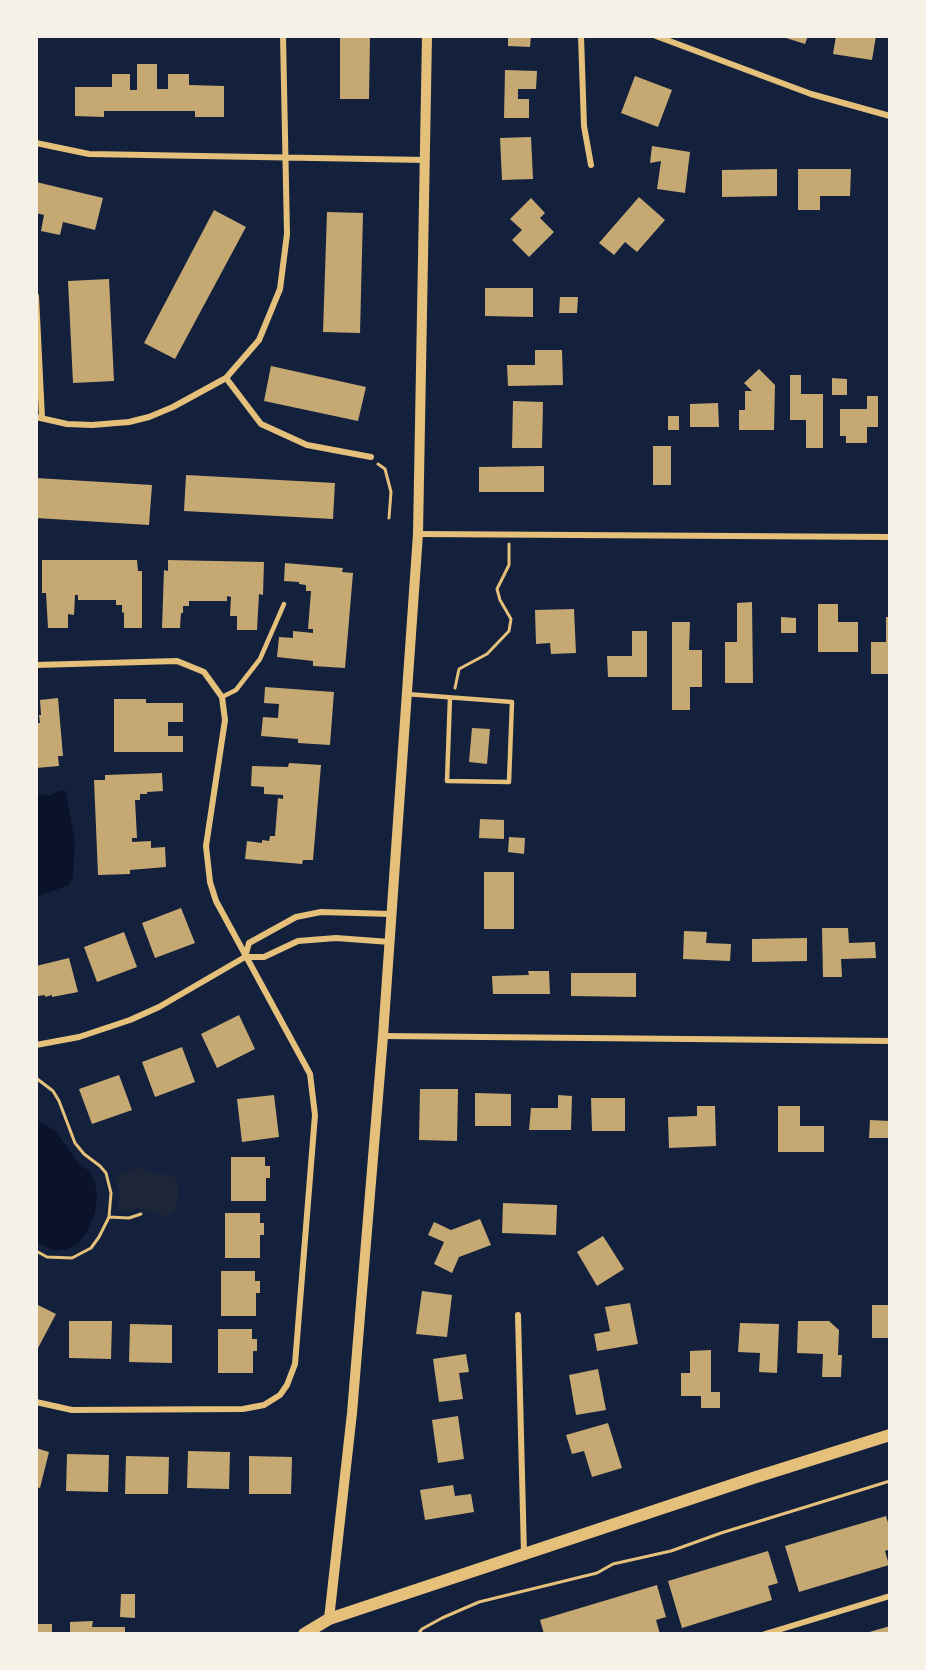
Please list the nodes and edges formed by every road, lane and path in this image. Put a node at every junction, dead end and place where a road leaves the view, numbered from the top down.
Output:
1 (283, 36) edge
2 (428, 36) edge
3 (581, 36) edge
4 (656, 36) edge
5 (890, 116) edge
6 (36, 143) edge
7 (285, 156) junction
8 (425, 160) junction
9 (591, 165) dead end
10 (36, 296) edge
11 (226, 378) junction
12 (39, 418) edge
13 (371, 457) joint
14 (389, 518) dead end
15 (418, 534) junction
16 (509, 535) junction
17 (890, 537) edge
18 (284, 604) dead end
19 (36, 665) edge
20 (406, 694) junction
21 (222, 697) junction
22 (450, 698) junction
23 (391, 914) junction
24 (390, 942) junction
25 (245, 957) junction
26 (383, 1036) junction
27 (890, 1041) edge
28 (36, 1046) edge
29 (36, 1078) edge
30 (141, 1214) dead end
31 (109, 1217) junction
32 (36, 1251) edge
33 (518, 1315) dead end
34 (36, 1402) edge
35 (890, 1435) edge
36 (890, 1481) edge
37 (524, 1554) junction
38 (890, 1596) edge
39 (329, 1619) junction
40 (304, 1634) edge
41 (328, 1634) edge
42 (418, 1634) edge
43 (765, 1634) edge

1 - 7 street
2 - 8 street
3 - 9 street
4 - 5 street
6 - 7 street
7 - 8 street
7 - 11 street
8 - 15 street
10 - 12 street
11 - 12 street
11 - 13 street
13 - 14 path
15 - 16 street
15 - 20 street
16 - 17 street
16 - 22 path
18 - 21 lane
19 - 21 street
20 - 22 lane
20 - 23 street
21 - 25 street
22 - 22 lane
23 - 24 street
23 - 25 street
24 - 25 street
24 - 26 street
25 - 28 street
25 - 34 street
26 - 27 street
26 - 39 street
29 - 31 path
30 - 31 path
31 - 32 path
33 - 37 street
35 - 37 main road
36 - 42 path
37 - 39 main road
38 - 43 street
39 - 40 main road
39 - 41 main road

